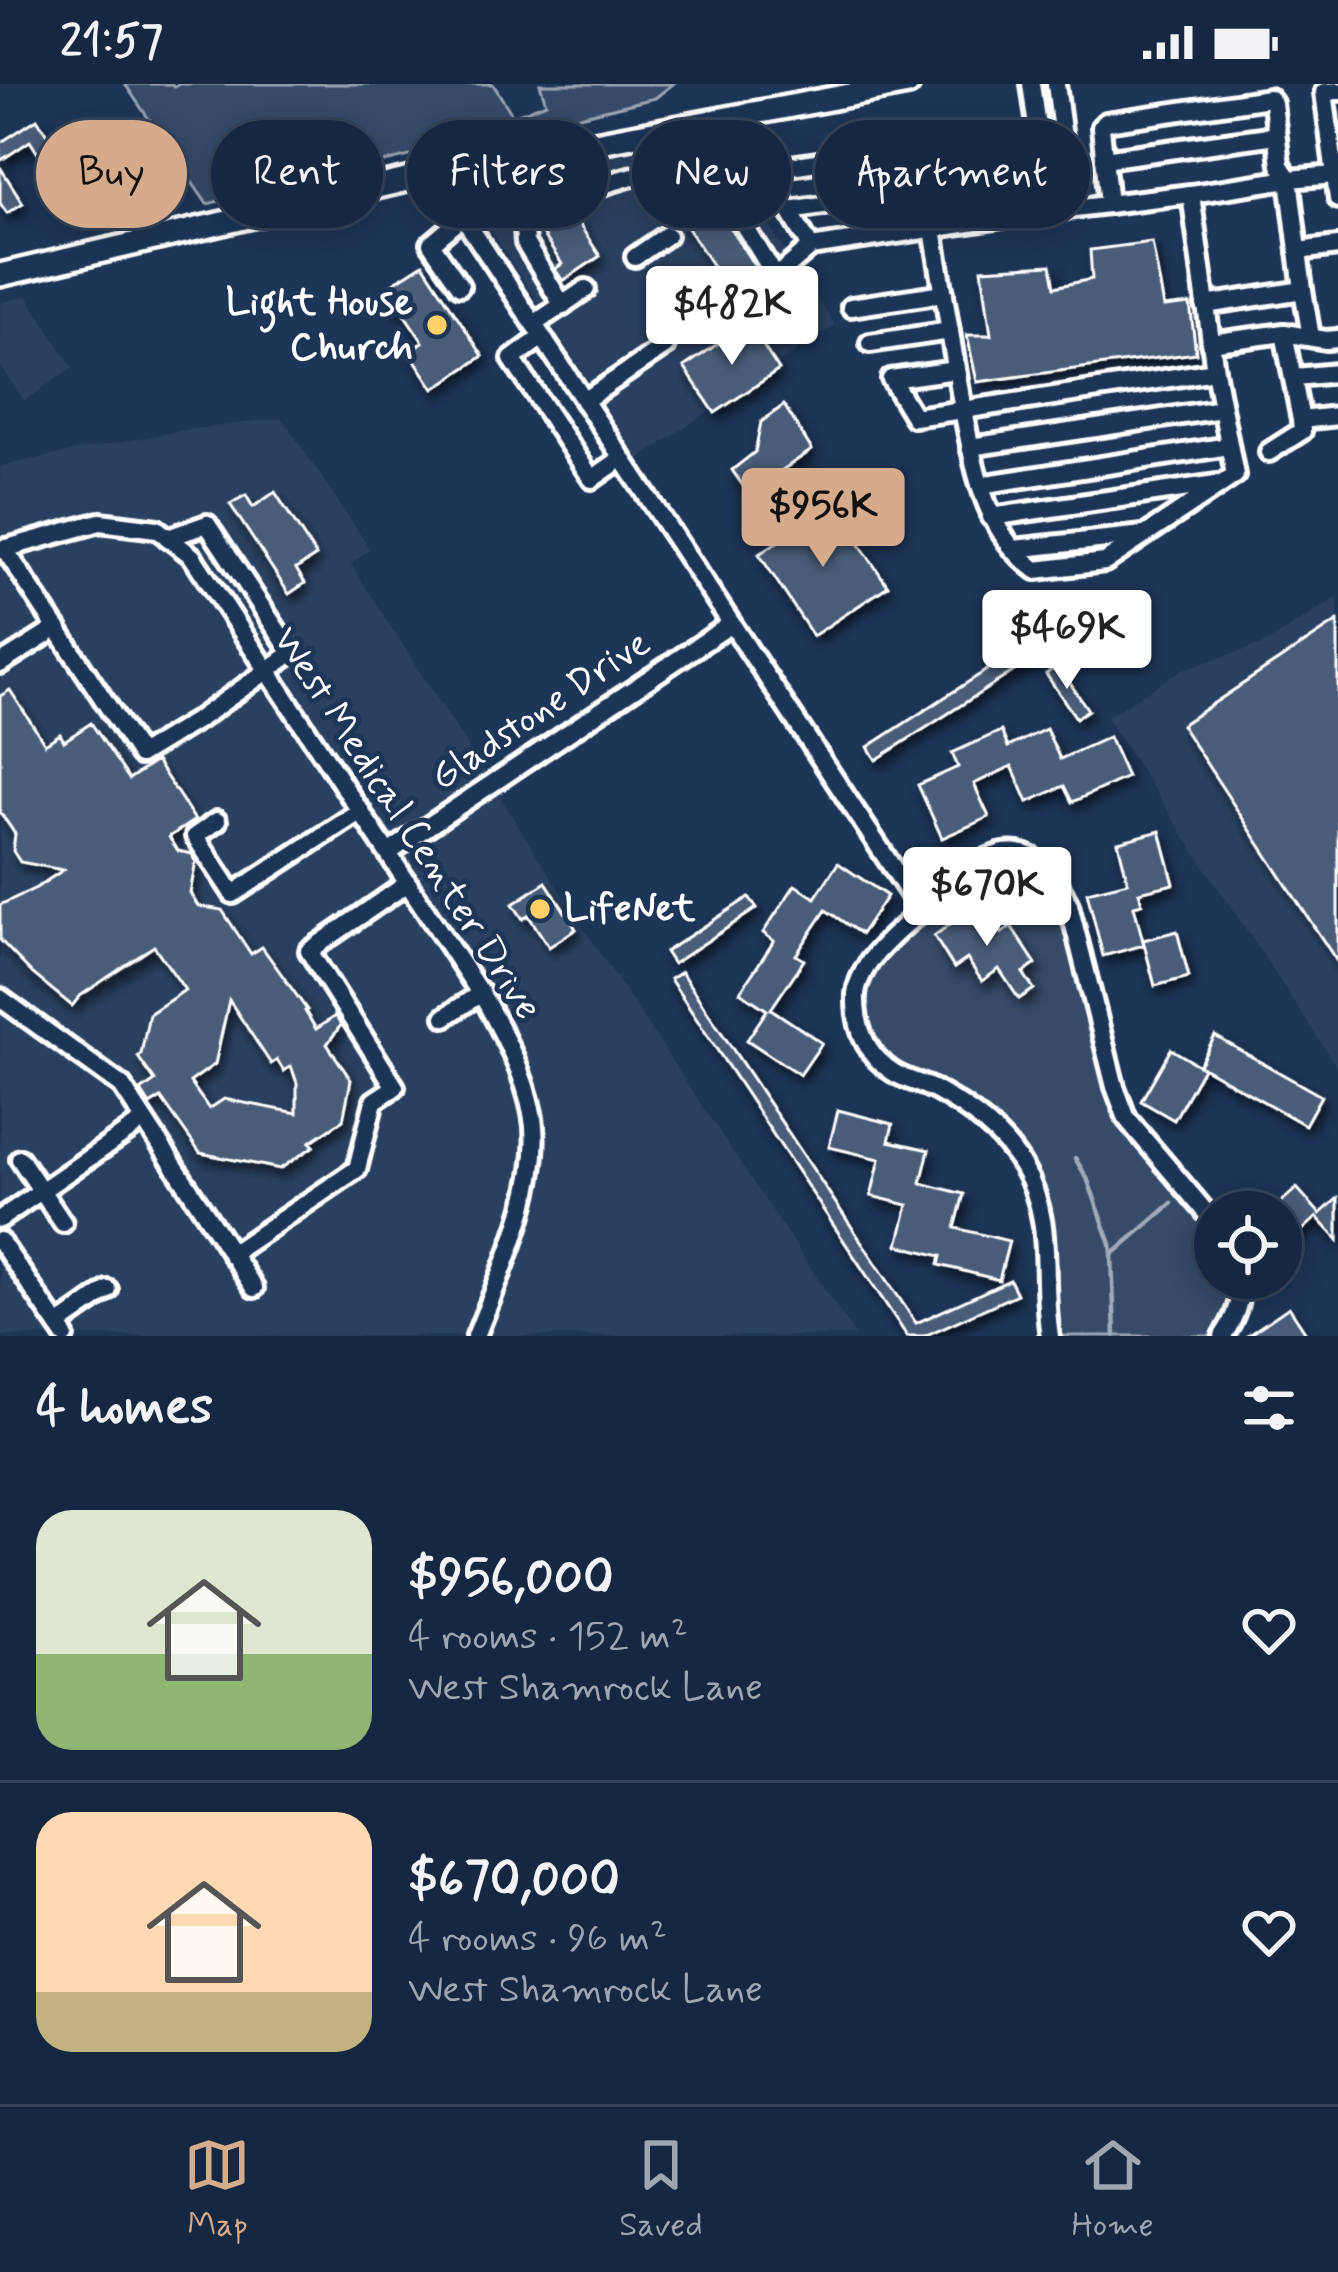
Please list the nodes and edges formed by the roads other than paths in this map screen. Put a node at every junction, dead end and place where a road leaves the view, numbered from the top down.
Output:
1 (908, 84) edge
2 (1031, 84) edge
3 (1056, 84) edge
4 (1338, 91) edge
5 (1036, 120) edge
6 (1061, 120) edge
7 (1334, 131) edge
8 (1276, 135) junction
9 (608, 141) edge
10 (1104, 159) junction
11 (1336, 174) edge
12 (1289, 179) junction
13 (407, 180) edge
14 (1191, 194) junction
15 (1338, 199) edge
16 (1109, 204) junction
17 (1090, 206) edge
18 (791, 213) edge
19 (451, 228) edge
20 (471, 228) edge
21 (940, 228) edge
22 (934, 229) junction
23 (667, 235) dead end
24 (1338, 246) edge
25 (812, 247) junction
26 (1298, 250) junction
27 (635, 257) dead end
28 (0, 275) edge
29 (460, 286) dead end
30 (586, 289) dead end
31 (1303, 290) junction
32 (944, 292) junction
33 (1205, 305) junction
34 (563, 306) junction
35 (851, 307) dead end
36 (538, 330) junction
37 (950, 331) junction
38 (1284, 333) junction
39 (1311, 337) junction
40 (1338, 339) edge
41 (870, 343) dead end
42 (1210, 343) junction
43 (664, 346) dead end
44 (956, 370) junction
45 (1215, 371) junction
46 (1338, 373) edge
47 (1295, 377) junction
48 (584, 400) junction
49 (1222, 409) junction
50 (963, 410) junction
51 (1338, 416) edge
52 (1300, 420) junction
53 (1229, 446) junction
54 (970, 447) junction
55 (1269, 452) dead end
56 (622, 458) junction
57 (1222, 483) junction
58 (980, 485) junction
59 (992, 517) junction
60 (168, 538) junction
61 (2, 549) edge
62 (731, 624) junction
63 (57, 628) junction
64 (0, 664) edge
65 (268, 671) junction
66 (361, 812) junction
67 (217, 820) dead end
68 (388, 853) junction
69 (408, 884) junction
70 (922, 912) junction
71 (481, 993) junction
72 (0, 998) edge
73 (445, 1017) dead end
74 (143, 1121) junction
75 (20, 1159) dead end
76 (43, 1190) junction
77 (1194, 1198) edge
78 (0, 1219) edge
79 (63, 1222) dead end
80 (0, 1241) edge
81 (231, 1253) junction
82 (254, 1288) dead end
83 (108, 1290) dead end
84 (1239, 1299) edge
85 (61, 1331) edge
86 (476, 1336) edge
87 (1049, 1336) edge
88 (1223, 1336) edge

1 - 9 main road
2 - 5 street
3 - 6 street
4 - 7 street
7 - 11 street
8 - 10 street
8 - 10 street
8 - 12 street
10 - 16 street
11 - 12 street
11 - 15 street
12 - 14 street
12 - 26 street
13 - 28 main road
14 - 16 street
14 - 33 street
16 - 17 street
18 - 25 street
19 - 29 street
20 - 36 street
21 - 22 street
22 - 25 street
22 - 32 street
23 - 27 street
24 - 26 street
25 - 34 street
26 - 31 street
30 - 34 street
31 - 33 street
31 - 39 street
32 - 35 street
32 - 37 street
33 - 42 street
34 - 36 street
36 - 48 street
36 - 56 street
37 - 41 street
37 - 44 street
38 - 39 street
38 - 42 street
38 - 47 street
39 - 40 street
42 - 45 street
43 - 48 street
44 - 50 street
44 - 50 street
45 - 49 street
45 - 50 street
46 - 47 street
47 - 52 street
48 - 56 street
49 - 53 street
49 - 54 street
50 - 54 street
51 - 52 street
52 - 55 street
53 - 57 street
53 - 58 street
54 - 58 street
56 - 62 street
57 - 59 street
57 - 59 street
58 - 59 street
60 - 61 street
60 - 65 street, West Medical Center Drive
60 - 65 street
61 - 63 street
62 - 68 street, Gladstone Drive
62 - 70 street
63 - 64 street
63 - 65 street
65 - 66 street, West Medical Center Drive
66 - 67 street
66 - 68 street, West Medical Center Drive
68 - 69 street, West Medical Center Drive
69 - 71 street, West Medical Center Drive
69 - 81 street
70 - 77 street
70 - 87 street
71 - 73 street
71 - 86 street, West Medical Center Drive
72 - 74 street
74 - 76 street
74 - 81 street
75 - 76 street
76 - 78 street
76 - 79 street
80 - 85 street
81 - 82 street
83 - 85 street
84 - 88 street

